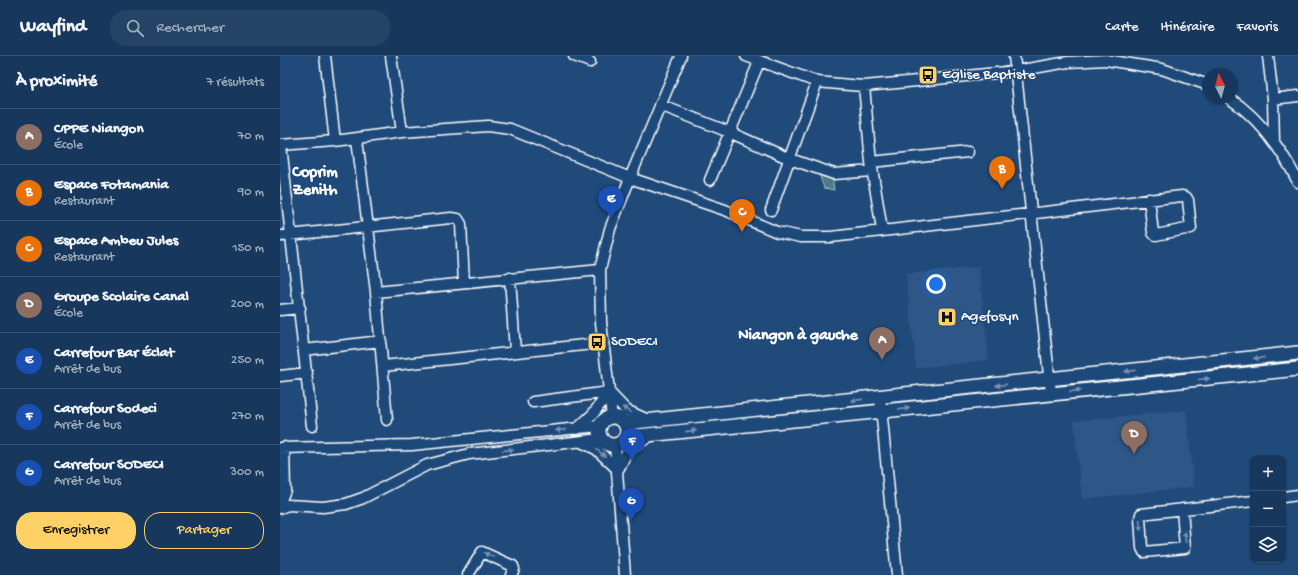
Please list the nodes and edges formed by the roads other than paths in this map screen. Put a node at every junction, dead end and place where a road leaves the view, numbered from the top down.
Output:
1 (325, 56) edge
2 (391, 56) edge
3 (574, 56) edge
4 (681, 56) edge
5 (746, 56) edge
6 (1014, 56) edge
7 (1268, 56) edge
8 (590, 62) dead end
9 (759, 62) junction
10 (1016, 71) junction
11 (817, 82) junction
12 (1202, 83) edge
13 (864, 86) junction
14 (1298, 96) edge
15 (1273, 99) junction
16 (1237, 104) edge
17 (660, 105) junction
18 (402, 132) junction
19 (729, 132) junction
20 (357, 139) junction
21 (335, 141) junction
22 (1274, 142) junction
23 (281, 145) edge
24 (968, 152) dead end
25 (790, 159) junction
26 (871, 166) junction
27 (630, 178) junction
28 (710, 180) dead end
29 (1298, 182) edge
30 (1149, 199) junction
31 (771, 210) dead end
32 (1030, 215) junction
33 (367, 227) junction
34 (882, 230) junction
35 (291, 235) junction
36 (280, 236) edge
37 (600, 270) junction
38 (510, 278) junction
39 (464, 283) junction
40 (376, 292) junction
41 (300, 308) junction
42 (280, 310) edge
43 (381, 341) junction
44 (603, 343) junction
45 (1298, 346) edge
46 (304, 350) junction
47 (516, 351) junction
48 (1298, 353) edge
49 (1281, 355) junction
50 (383, 366) junction
51 (1296, 370) edge
52 (307, 373) junction
53 (280, 376) edge
54 (1050, 379) junction
55 (610, 392) junction
56 (1051, 393) junction
57 (880, 397) junction
58 (533, 402) dead end
59 (881, 411) junction
60 (612, 417) junction
61 (387, 420) dead end
62 (650, 420) junction
63 (625, 423) junction
64 (312, 426) dead end
65 (599, 426) junction
66 (577, 429) junction
67 (652, 435) junction
68 (627, 437) junction
69 (468, 440) junction
70 (601, 440) junction
71 (581, 442) junction
72 (615, 446) junction
73 (282, 448) edge
74 (469, 454) junction
75 (618, 470) junction
76 (1298, 495) edge
77 (1286, 497) edge
78 (1250, 501) edge
79 (280, 503) edge
80 (280, 508) edge
81 (1182, 510) junction
82 (468, 575) edge
83 (511, 575) edge
84 (625, 575) edge
85 (897, 575) edge

1 - 21 street
2 - 18 street
3 - 8 street
4 - 17 street
5 - 9 street
6 - 10 street
7 - 15 street
9 - 11 street
9 - 19 street
10 - 12 street
10 - 13 street
10 - 32 street
11 - 13 street
11 - 25 street
13 - 26 street
14 - 15 street
15 - 22 street
16 - 22 street
17 - 19 street
17 - 27 street
18 - 20 street
18 - 27 street
19 - 25 street
19 - 28 street
20 - 21 street
20 - 33 street
21 - 23 street
22 - 29 street
23 - 35 street
24 - 26 street
25 - 26 street
25 - 31 street
26 - 34 street
27 - 34 street
27 - 37 street
30 - 30 street
30 - 32 street
32 - 34 street
32 - 54 street
33 - 35 street
33 - 39 street
33 - 40 street
35 - 36 street
35 - 41 street
37 - 38 street
37 - 44 street
38 - 39 street
38 - 47 street
39 - 40 street
40 - 43 street
41 - 42 street
41 - 46 street
43 - 46 street
43 - 50 street
44 - 47 street
44 - 55 street
45 - 49 street
46 - 52 street
47 - 50 street
48 - 49 main road
49 -> 54 main road
50 - 61 street
56 -> 51 main road
52 - 53 street
52 - 64 street
54 - 56 street
54 -> 57 main road
55 - 58 street
55 - 60 street
62 -> 55 street
55 - 66 street
59 -> 56 main road
57 - 59 street
57 -> 62 main road
67 -> 59 main road
59 - 85 street
60 - 63 main road
60 - 65 main road
62 - 63 main road
63 - 68 main road
65 - 66 street
65 - 70 main road
66 -> 69 street
67 - 68 main road
67 - 75 street
68 - 72 main road
69 - 73 street
69 - 74 street
70 - 71 street
70 - 72 main road
74 -> 71 street
71 -> 75 street
72 - 75 street
73 - 79 street
74 - 80 street
75 - 84 street
76 - 77 street
78 - 81 street
81 -> 81 street
83 -> 82 street

